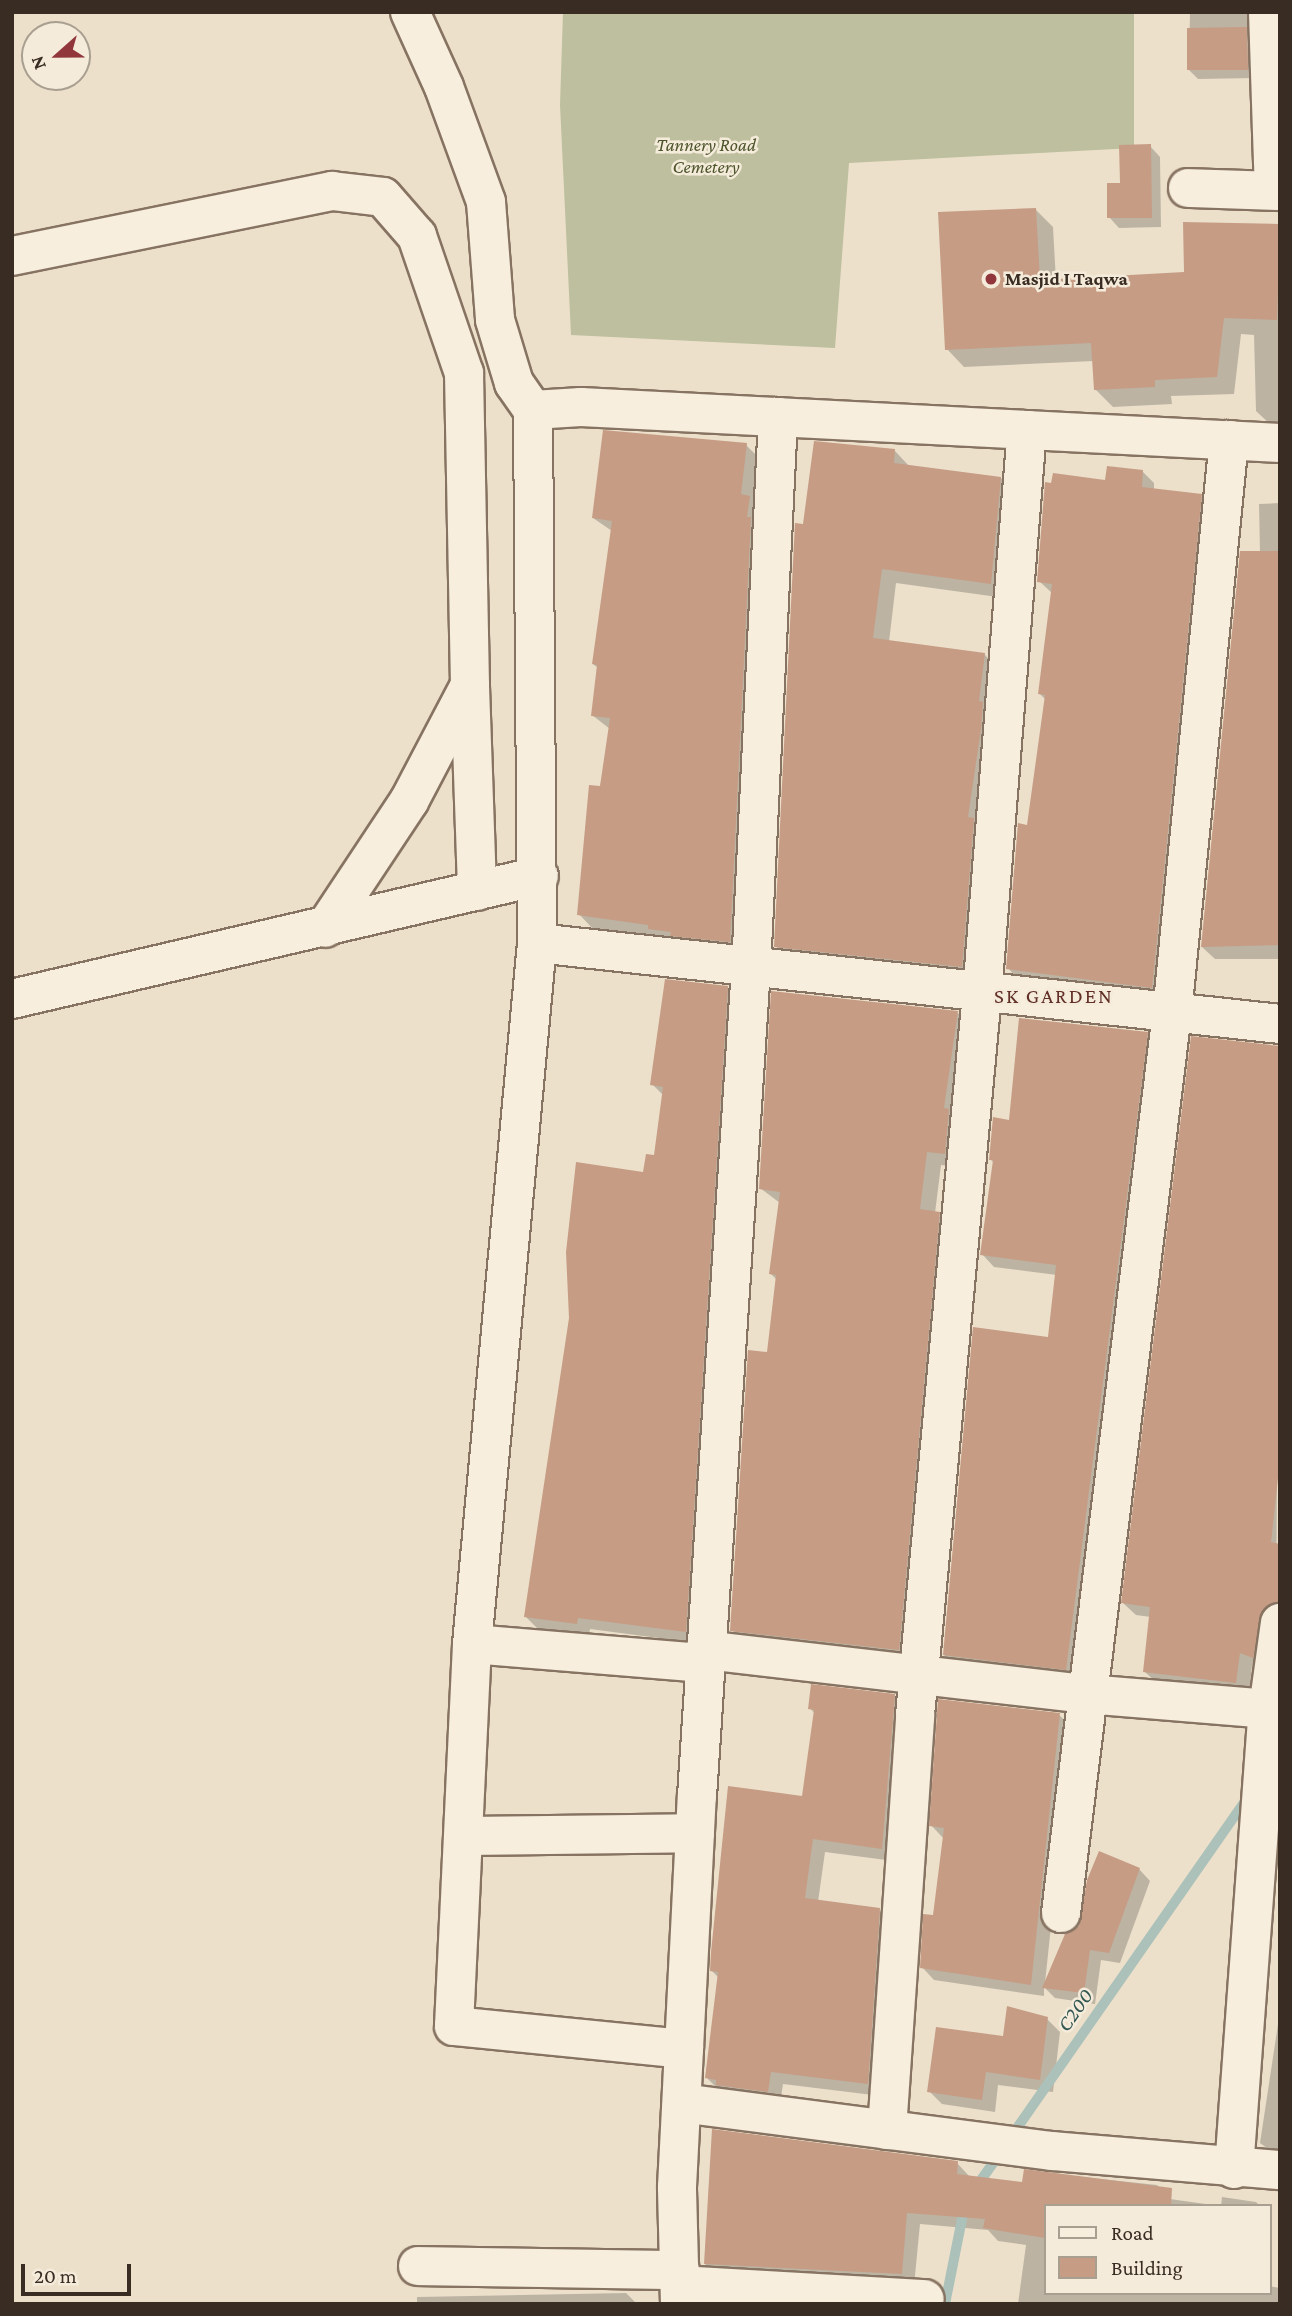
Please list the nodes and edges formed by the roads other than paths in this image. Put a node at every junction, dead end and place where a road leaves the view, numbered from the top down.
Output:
1 (410, 12) edge
2 (1272, 16) edge
3 (1188, 188) dead end
4 (1277, 191) edge
5 (12, 256) edge
6 (533, 410) junction
7 (778, 417) junction
8 (1027, 430) junction
9 (1229, 440) junction
10 (1280, 443) edge
11 (470, 685) junction
12 (538, 876) junction
13 (477, 891) junction
14 (325, 928) junction
15 (537, 943) junction
16 (751, 968) junction
17 (982, 994) junction
18 (12, 999) edge
19 (1172, 1013) junction
20 (1280, 1024) edge
21 (1280, 1623) edge
22 (472, 1644) junction
23 (705, 1657) junction
24 (919, 1672) junction
25 (1087, 1694) junction
26 (1268, 1709) junction
27 (695, 1833) junction
28 (465, 1836) junction
29 (1061, 1913) dead end
30 (684, 2049) junction
31 (682, 2103) junction
32 (887, 2130) junction
33 (1234, 2169) junction
34 (1280, 2170) edge
35 (418, 2266) dead end
36 (680, 2286) edge
37 (925, 2299) dead end

1 - 6 street
2 - 4 street
3 - 4 street
5 - 11 street
6 - 7 street
6 - 12 street
7 - 8 street
7 - 16 street
8 - 9 street
8 - 17 street
9 - 10 street
9 - 19 street
11 - 13 street
11 - 14 street
12 - 13 street
12 - 15 street
13 - 14 street
14 - 18 street
15 - 16 street
15 - 22 street
16 - 17 street
16 - 23 street
17 - 19 street
17 - 24 street
19 - 20 street
19 - 25 street
21 - 26 street
22 - 23 street
22 - 28 street
23 - 24 street
23 - 27 street
24 - 25 street
24 - 32 street
25 - 26 street
25 - 29 street
26 - 33 street
27 - 28 street
27 - 30 street
28 - 30 street
30 - 31 street
31 - 32 street
31 - 36 street
32 - 33 street
33 - 34 street
35 - 36 street
36 - 37 street

